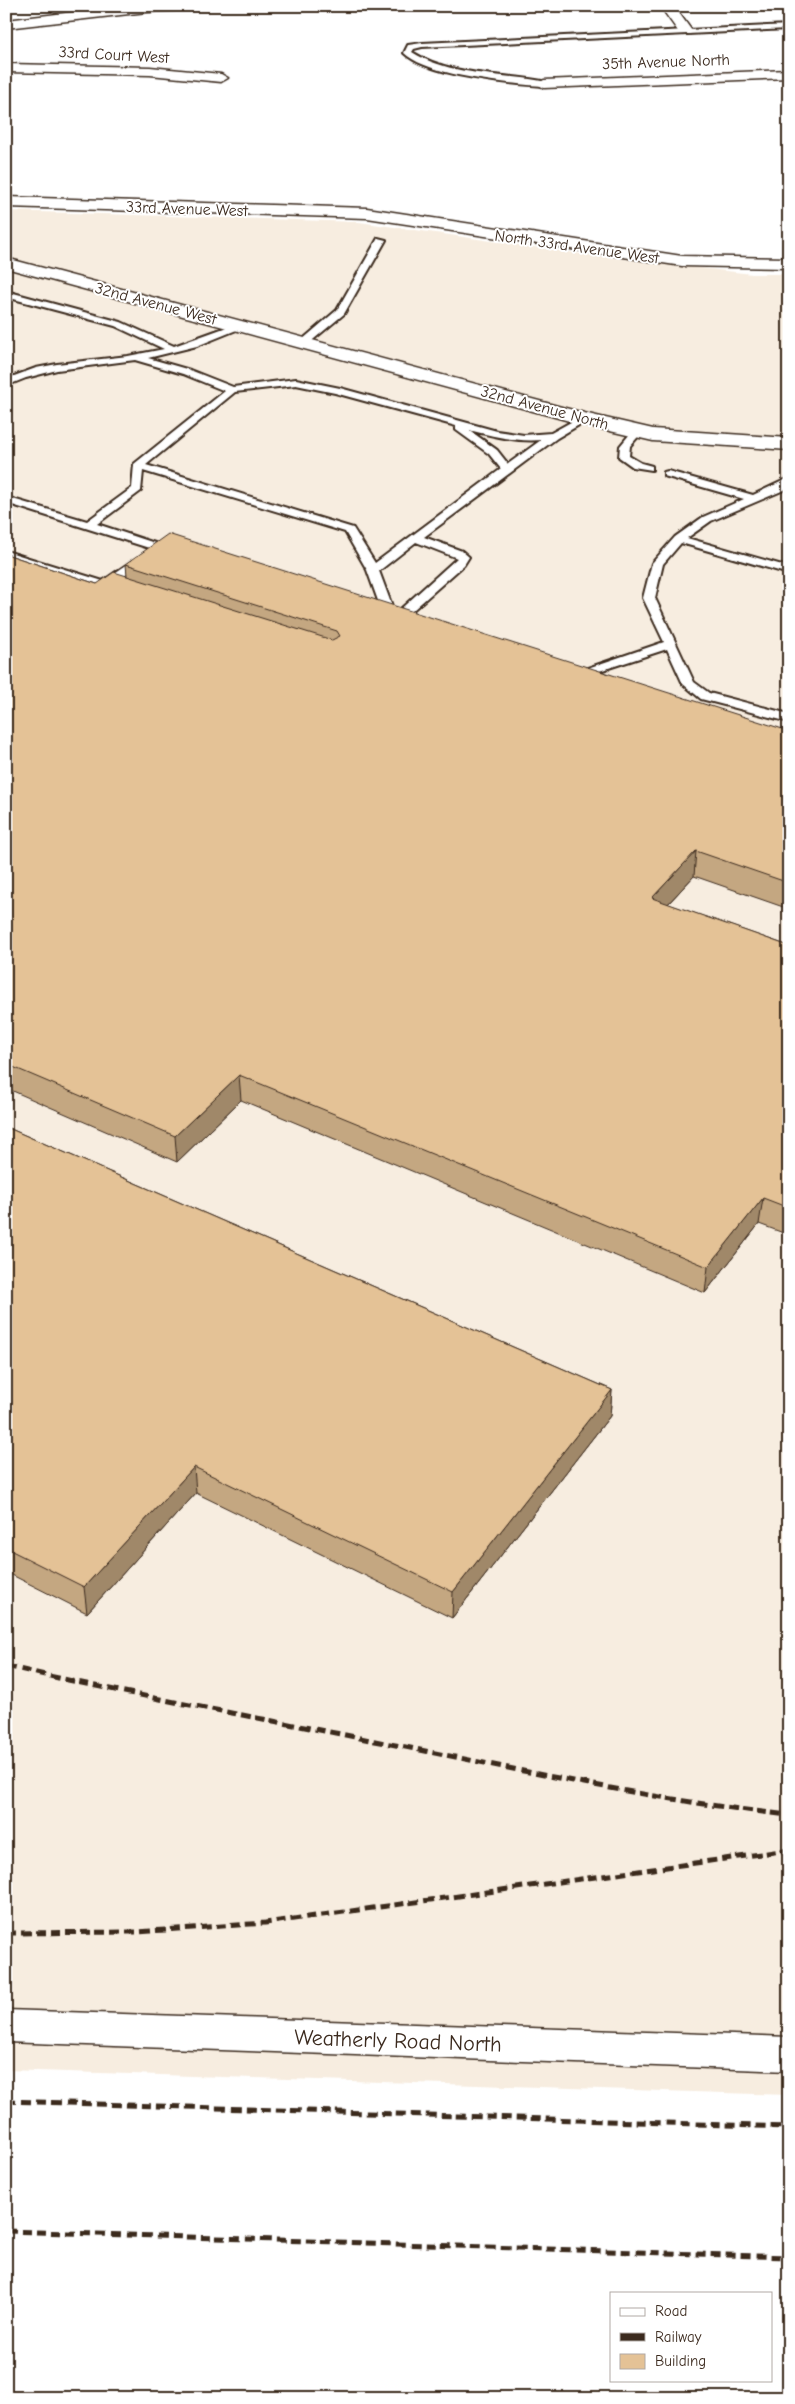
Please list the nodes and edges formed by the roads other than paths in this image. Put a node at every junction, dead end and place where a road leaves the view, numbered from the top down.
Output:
1 (186, 6) edge
2 (667, 6) edge
3 (143, 7) edge
4 (6, 24) edge
5 (789, 27) edge
6 (685, 31) junction
7 (6, 68) edge
8 (789, 74) edge
9 (221, 78) dead end
10 (544, 84) joint
11 (6, 202) edge
12 (367, 214) joint
13 (381, 240) dead end
14 (6, 263) edge
15 (789, 263) edge
16 (6, 294) edge
17 (241, 325) junction
18 (305, 342) junction
19 (172, 349) junction
20 (126, 358) junction
21 (6, 383) edge
22 (232, 390) junction
23 (584, 419) junction
24 (449, 421) junction
25 (638, 431) junction
26 (553, 436) junction
27 (789, 444) edge
28 (138, 466) junction
29 (648, 468) dead end
30 (507, 470) junction
31 (668, 474) dead end
32 (789, 481) edge
33 (754, 499) junction
34 (6, 500) edge
35 (89, 526) junction
36 (418, 536) junction
37 (679, 539) junction
38 (158, 548) junction
39 (6, 554) edge
40 (177, 554) edge
41 (373, 570) junction
42 (789, 571) edge
43 (105, 585) junction
44 (124, 591) edge
45 (388, 621) junction
46 (410, 628) edge
47 (670, 644) junction
48 (567, 677) edge
49 (789, 718) edge
50 (6, 2026) edge
51 (789, 2054) edge

1 - 3 street
2 - 6 street
3 - 4 street
5 - 6 lane
6 - 10 lane
7 - 9 street, 33rd Court West
8 - 10 street, 35th Avenue North
11 - 12 street, 33rd Avenue West
12 - 15 street, North 33rd Avenue West
13 - 18 lane
14 - 17 street, 32nd Avenue West
16 - 19 lane
17 - 18 street, 32nd Avenue West
17 - 19 lane
18 - 23 street, 32nd Avenue North
19 - 20 lane
20 - 21 lane
20 - 22 lane
22 - 24 lane
22 - 28 lane
23 - 25 street, 32nd Avenue North
23 - 26 lane
24 - 26 lane
24 - 30 lane
25 - 27 street, 32nd Avenue North
25 - 29 lane
26 - 30 lane
28 - 35 lane
28 - 41 lane
30 - 36 lane
31 - 33 lane
32 - 33 lane
33 - 37 lane
34 - 35 lane
35 - 38 lane
36 - 41 lane
36 - 45 lane
37 - 42 lane
37 - 47 lane
38 - 40 lane
38 - 43 lane
39 - 43 lane
41 - 45 lane
43 - 44 lane
45 - 46 lane
47 - 48 lane
47 - 49 lane
50 - 51 street, Weatherly Road North

